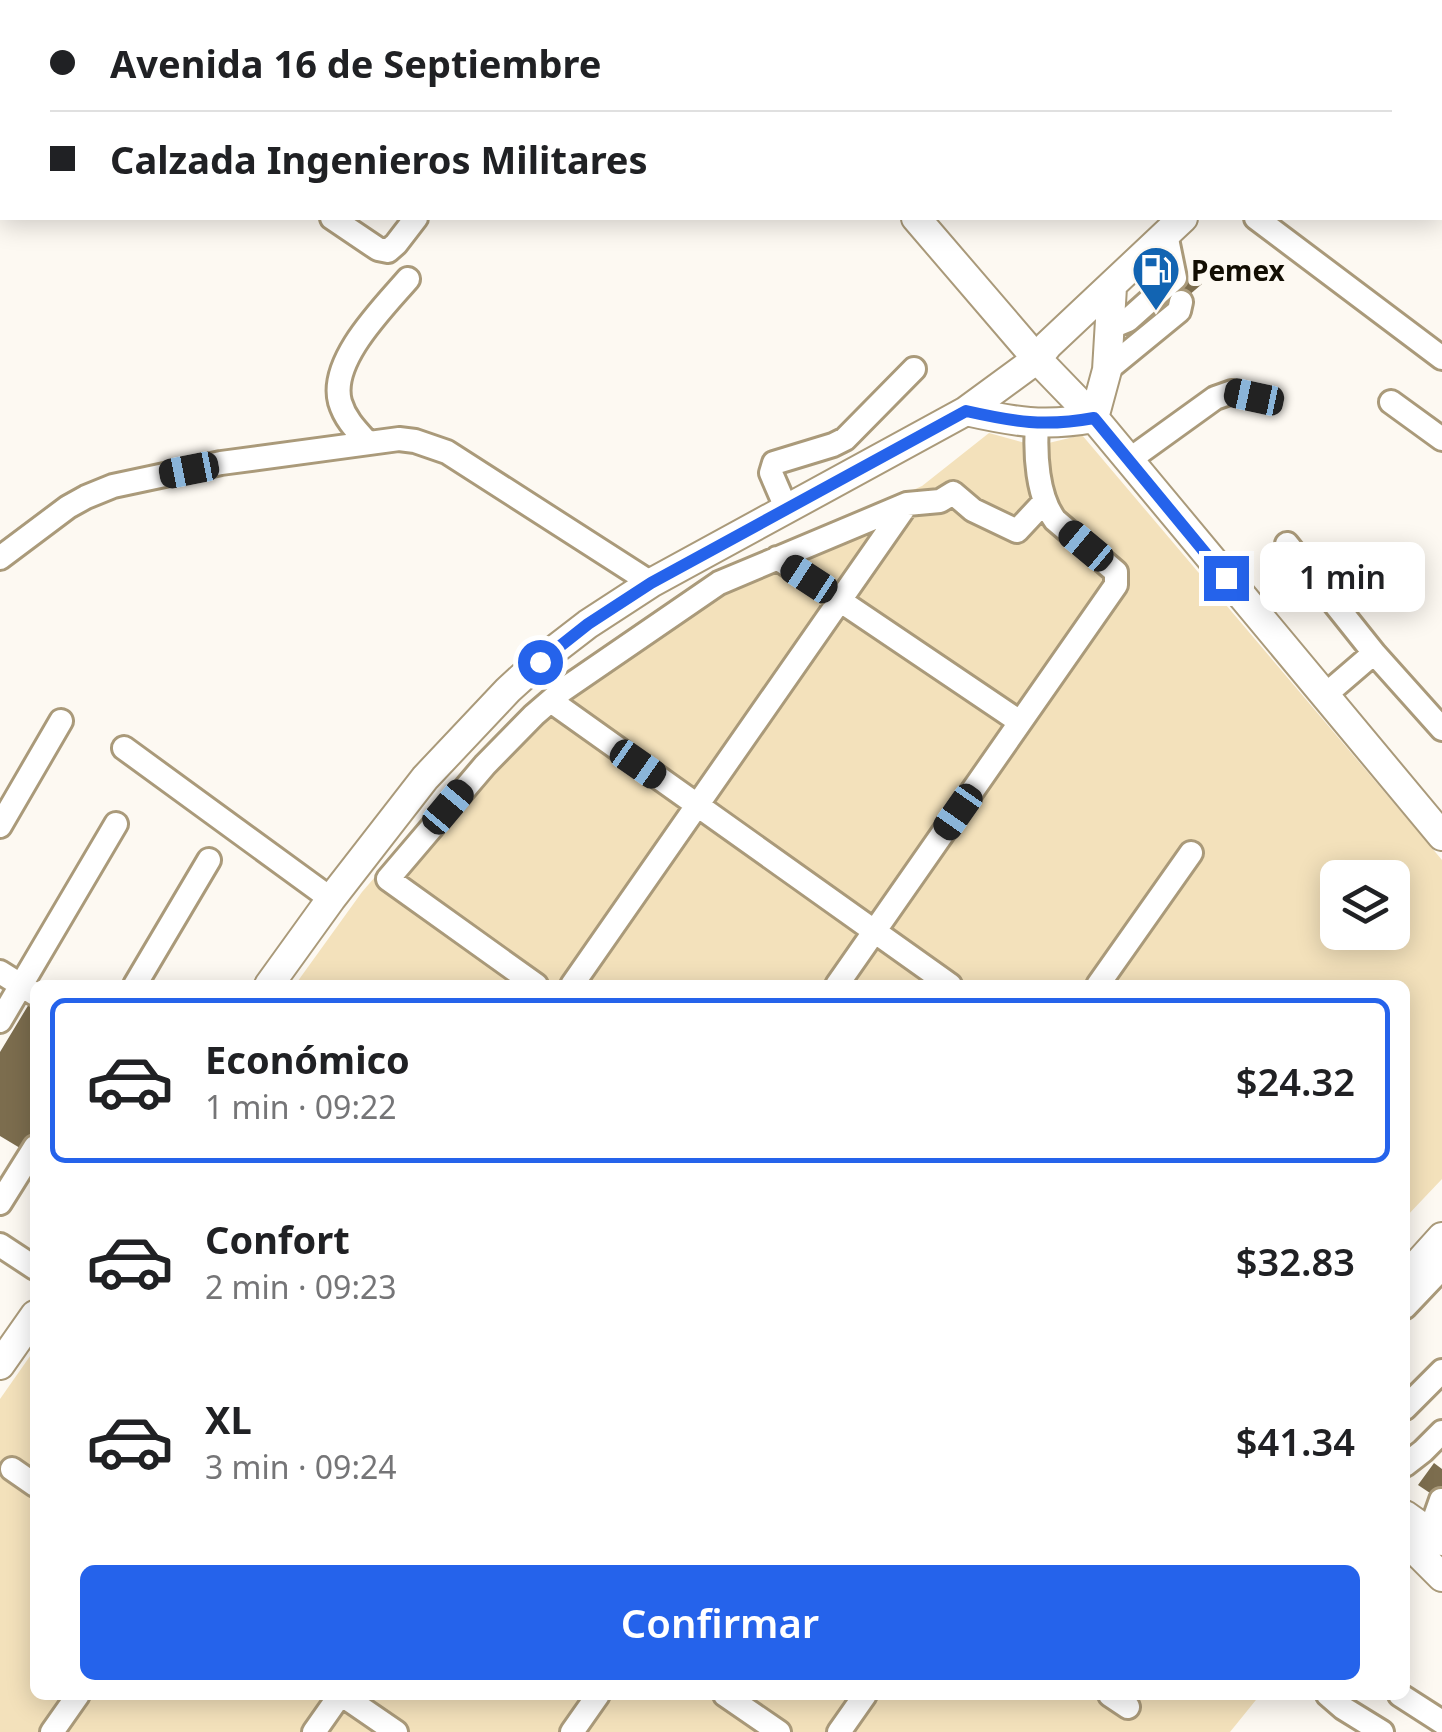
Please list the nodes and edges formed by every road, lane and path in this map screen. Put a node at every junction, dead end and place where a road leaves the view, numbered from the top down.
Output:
1 (335, 220) edge
2 (414, 220) edge
3 (918, 220) edge
4 (939, 220) edge
5 (1259, 220) edge
6 (1174, 226) edge
7 (408, 278) dead end
8 (1112, 286) junction
9 (1178, 289) junction
10 (1120, 324) junction
11 (1043, 352) junction
12 (1131, 352) junction
13 (1442, 358) edge
14 (914, 369) dead end
15 (1107, 370) junction
16 (1254, 397) dead end
17 (1391, 402) dead end
18 (1096, 410) junction
19 (966, 411) junction
20 (1037, 424) junction
21 (1442, 439) edge
22 (367, 442) junction
23 (1134, 457) junction
24 (1044, 501) junction
25 (907, 504) junction
26 (787, 510) junction
27 (1287, 544) dead end
28 (0, 558) edge
29 (778, 558) junction
30 (651, 583) junction
31 (840, 600) junction
32 (1374, 653) junction
33 (1328, 692) junction
34 (550, 702) junction
35 (61, 721) dead end
36 (1020, 722) junction
37 (1442, 728) edge
38 (124, 748) dead end
39 (697, 806) junction
40 (1442, 818) edge
41 (116, 824) dead end
42 (0, 826) edge
43 (1442, 836) edge
44 (1191, 854) dead end
45 (210, 860) dead end
46 (331, 900) junction
47 (874, 931) junction
48 (0, 972) edge
49 (33, 980) edge
50 (138, 980) edge
51 (272, 980) edge
52 (529, 980) edge
53 (575, 980) edge
54 (840, 980) edge
55 (943, 980) edge
56 (1102, 980) edge
57 (28, 989) edge
58 (0, 1020) edge
59 (30, 1155) edge
60 (0, 1203) edge
61 (1442, 1218) edge
62 (1442, 1237) edge
63 (0, 1245) edge
64 (1410, 1251) edge
65 (30, 1265) edge
66 (1442, 1268) edge
67 (1410, 1272) edge
68 (1410, 1302) edge
69 (30, 1321) edge
70 (0, 1364) edge
71 (1442, 1371) edge
72 (1410, 1403) edge
73 (1442, 1432) edge
74 (1423, 1460) edge
75 (12, 1469) dead end
76 (30, 1482) edge
77 (1441, 1500) edge
78 (1410, 1522) edge
79 (1425, 1543) edge
80 (1442, 1578) edge
81 (74, 1700) edge
82 (337, 1700) edge
83 (348, 1700) edge
84 (594, 1700) edge
85 (732, 1700) edge
86 (861, 1700) edge
87 (1334, 1700) edge
88 (1408, 1700) edge
89 (1442, 1722) edge
90 (52, 1732) edge
91 (314, 1732) edge
92 (396, 1732) edge
93 (572, 1732) edge
94 (779, 1732) edge
95 (838, 1732) edge
96 (1382, 1732) edge

1 - 2 street
3 - 11 main road
4 - 11 main road
5 - 13 street
6 - 8 main road
6 - 9 street
7 - 22 street
8 - 10 main road
8 - 11 main road
9 - 10 street
9 - 12 street
10 - 12 street
10 - 15 main road
11 - 18 main road
11 - 19 main road
12 - 15 street
14 - 26 street
15 - 18 main road
16 - 23 street
17 - 21 street
18 - 20 main road
18 - 23 main road
19 - 20 main road
19 - 26 main road
20 - 24 street
22 - 28 street
22 - 30 street
23 - 33 main road
24 - 25 street
24 - 36 street
25 - 29 street
25 - 31 street
26 - 30 main road
27 - 32 street
29 - 31 street
29 - 34 street
30 - 46 main road
31 - 36 street
31 - 39 street
32 - 33 street
32 - 37 street
33 - 40 main road
33 - 43 main road
34 - 39 street
34 - 52 street
35 - 42 street
36 - 47 street
38 - 46 street
39 - 47 street
39 - 53 street
41 - 49 street
44 - 56 street
45 - 50 street
46 - 51 main road
47 - 54 street
47 - 55 street
48 - 57 street
57 - 58 street
59 - 60 street
61 - 64 main road
62 - 67 main road
63 - 65 street
66 - 68 street
69 - 70 main road
71 - 72 street
73 - 74 street
75 - 76 street
77 - 79 street
78 - 79 main road
79 - 80 main road
81 - 90 street
82 - 91 street
83 - 92 street
84 - 93 street
85 - 94 street
86 - 95 street
87 - 96 street
88 - 89 street

